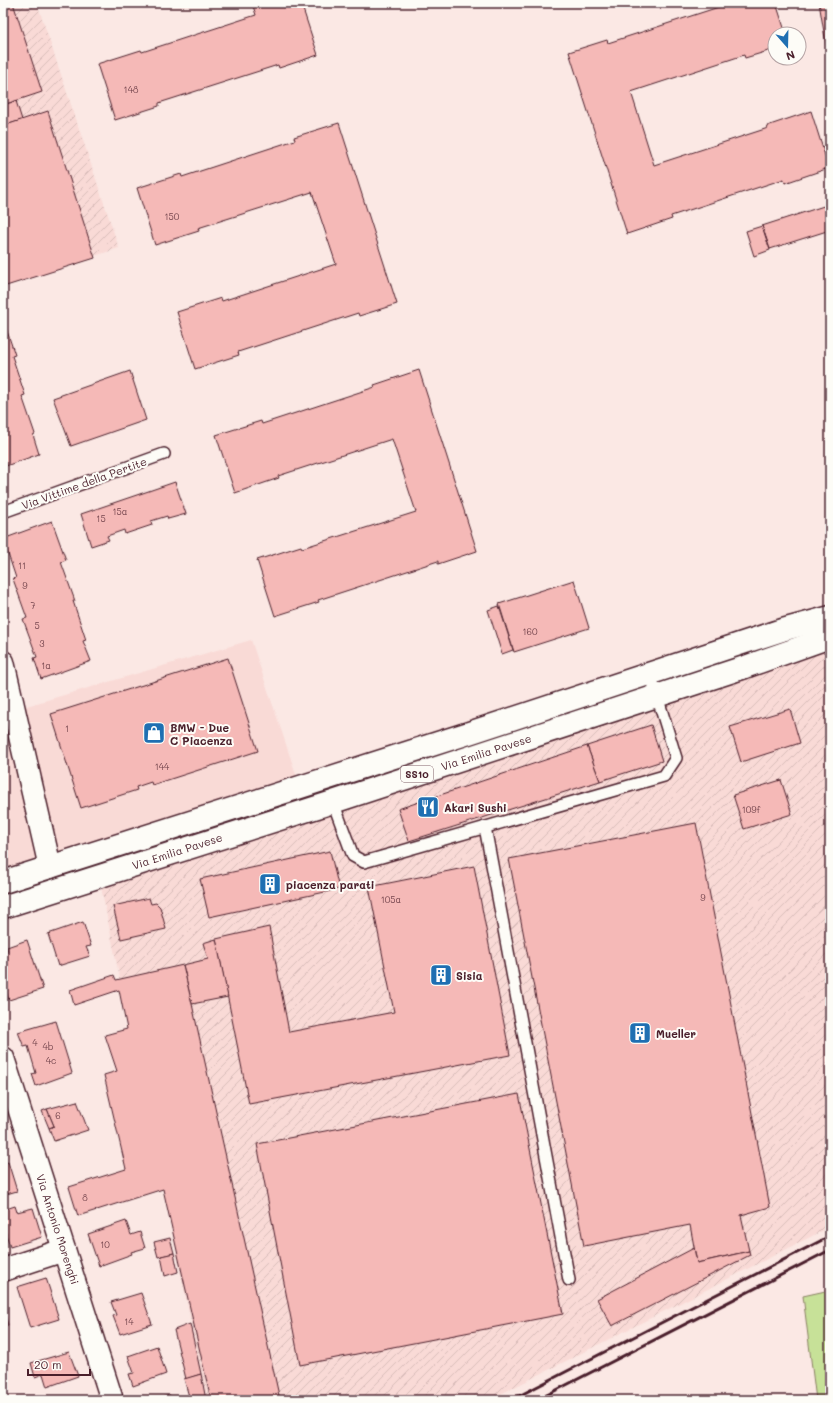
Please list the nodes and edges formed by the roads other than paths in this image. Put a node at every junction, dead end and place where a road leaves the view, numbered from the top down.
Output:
1 (164, 454) dead end
2 (3, 512) edge
3 (830, 617) edge
4 (830, 637) edge
5 (3, 662) edge
6 (650, 673) junction
7 (658, 695) junction
8 (304, 785) junction
9 (333, 802) junction
10 (312, 808) junction
11 (484, 827) junction
12 (50, 867) junction
13 (3, 882) edge
14 (3, 907) edge
15 (3, 1058) edge
16 (64, 1250) junction
17 (3, 1270) edge
18 (569, 1280) dead end
19 (112, 1400) edge

1 - 2 lane, Via Vittime della Pertite
3 - 6 main road, SS10
4 - 7 main road, Via Emilia Pavese / SS10
5 - 12 main road
6 - 7 lane
6 - 8 main road, SS10
7 - 9 main road, Via Emilia Pavese / SS10
7 - 11 lane
8 - 10 lane
8 - 12 main road, SS10
9 - 10 main road, Via Emilia Pavese / SS10
9 - 11 lane
10 - 14 main road, Via Emilia Pavese / SS10
11 - 18 lane
12 - 13 main road, SS10
15 - 16 main road, Via Antonio Morenghi
16 - 17 main road
16 - 19 main road, Via Antonio Morenghi

